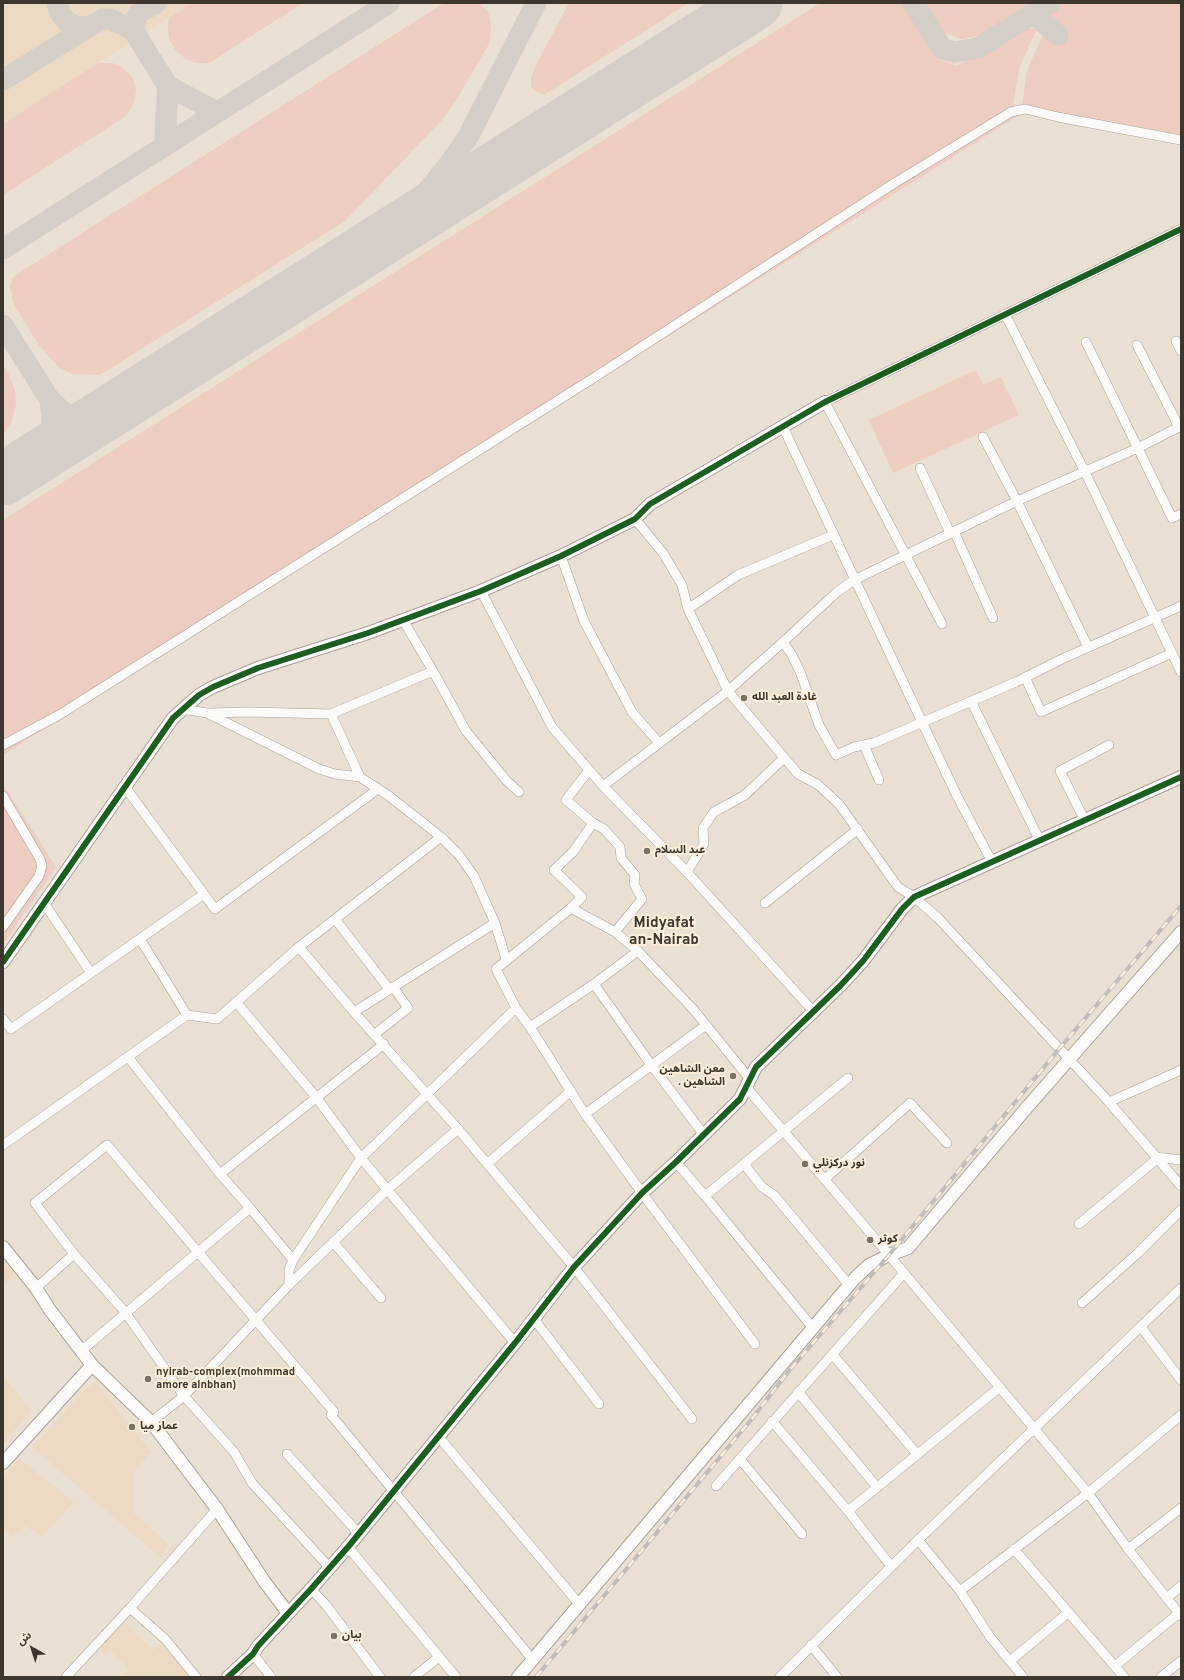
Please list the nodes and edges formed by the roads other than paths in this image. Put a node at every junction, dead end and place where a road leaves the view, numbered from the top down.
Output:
1 (1181, 140) edge
2 (1181, 228) edge
3 (1005, 314) junction
4 (1176, 341) dead end
5 (1086, 342) dead end
6 (1137, 345) dead end
7 (1181, 351) edge
8 (825, 402) junction
9 (784, 427) junction
10 (1180, 427) edge
11 (983, 437) dead end
12 (1138, 448) junction
13 (920, 468) dead end
14 (1085, 472) junction
15 (1017, 501) junction
16 (1181, 514) edge
17 (635, 519) junction
18 (952, 532) junction
19 (833, 535) junction
20 (907, 555) junction
21 (561, 556) junction
22 (854, 580) junction
23 (480, 591) junction
24 (1181, 606) edge
25 (688, 609) junction
26 (1154, 617) junction
27 (993, 618) dead end
28 (403, 620) junction
29 (942, 624) dead end
30 (783, 642) junction
31 (1088, 647) junction
32 (1172, 653) junction
33 (433, 671) junction
34 (1181, 672) edge
35 (1025, 677) junction
36 (728, 691) junction
37 (971, 701) junction
38 (181, 709) junction
39 (207, 713) junction
40 (331, 714) junction
41 (922, 722) junction
42 (658, 743) junction
43 (864, 744) junction
44 (3, 745) edge
45 (1109, 746) dead end
46 (784, 758) junction
47 (589, 770) junction
48 (360, 777) junction
49 (1181, 777) edge
50 (879, 780) dead end
51 (603, 786) junction
52 (125, 787) junction
53 (378, 788) junction
54 (519, 792) dead end
55 (3, 796) edge
56 (1085, 821) junction
57 (593, 823) junction
58 (858, 829) junction
59 (441, 837) junction
60 (1040, 841) junction
61 (992, 862) junction
62 (687, 872) junction
63 (204, 894) junction
64 (914, 897) junction
65 (44, 903) junction
66 (766, 903) dead end
67 (571, 908) junction
68 (335, 919) junction
69 (495, 923) junction
70 (3, 927) edge
71 (615, 932) junction
72 (1181, 932) edge
73 (140, 939) junction
74 (299, 946) junction
75 (638, 951) junction
76 (506, 959) junction
77 (3, 962) edge
78 (91, 973) junction
79 (594, 984) junction
80 (391, 988) junction
81 (237, 1003) junction
82 (516, 1008) junction
83 (813, 1011) junction
84 (354, 1012) junction
85 (187, 1015) junction
86 (3, 1019) edge
87 (706, 1025) junction
88 (530, 1027) junction
89 (375, 1034) junction
90 (384, 1044) junction
91 (128, 1057) junction
92 (1069, 1060) junction
93 (652, 1066) junction
94 (1181, 1070) edge
95 (848, 1078) dead end
96 (748, 1082) junction
97 (571, 1091) junction
98 (427, 1094) junction
99 (316, 1097) junction
100 (1108, 1102) junction
101 (585, 1114) junction
102 (458, 1129) junction
103 (784, 1131) junction
104 (704, 1135) junction
105 (947, 1143) dead end
106 (3, 1146) edge
107 (361, 1158) junction
108 (1156, 1158) junction
109 (1181, 1160) edge
110 (676, 1162) junction
111 (487, 1164) junction
112 (744, 1164) junction
113 (220, 1174) junction
114 (825, 1179) junction
115 (1181, 1186) edge
116 (388, 1189) junction
117 (642, 1193) junction
118 (705, 1196) junction
119 (250, 1208) junction
120 (1181, 1210) edge
121 (1078, 1224) dead end
122 (332, 1242) junction
123 (3, 1247) edge
124 (198, 1252) junction
125 (74, 1254) junction
126 (889, 1255) junction
127 (293, 1260) junction
128 (574, 1267) junction
129 (904, 1273) junction
130 (289, 1285) junction
131 (849, 1285) junction
132 (36, 1288) junction
133 (1181, 1288) edge
134 (381, 1298) dead end
135 (1082, 1303) dead end
136 (125, 1312) junction
137 (534, 1319) junction
138 (256, 1320) junction
139 (1141, 1326) junction
140 (813, 1328) junction
141 (515, 1344) junction
142 (755, 1344) dead end
143 (81, 1351) junction
144 (833, 1355) junction
145 (92, 1365) junction
146 (1181, 1380) edge
147 (1000, 1387) junction
148 (798, 1392) junction
149 (184, 1396) junction
150 (598, 1404) dead end
151 (1181, 1414) edge
152 (692, 1419) dead end
153 (772, 1421) junction
154 (151, 1422) junction
155 (1034, 1428) junction
156 (438, 1436) junction
157 (287, 1454) dead end
158 (917, 1454) junction
159 (740, 1459) junction
160 (3, 1463) edge
161 (716, 1486) dead end
162 (877, 1487) junction
163 (394, 1493) junction
164 (1088, 1493) junction
165 (1181, 1508) edge
166 (217, 1509) junction
167 (848, 1511) junction
168 (359, 1534) junction
169 (802, 1534) dead end
170 (918, 1540) junction
171 (348, 1547) junction
172 (1014, 1549) junction
173 (1128, 1549) junction
174 (330, 1566) junction
175 (891, 1566) junction
176 (1181, 1586) edge
177 (311, 1589) junction
178 (960, 1591) junction
179 (1167, 1598) junction
180 (580, 1604) junction
181 (130, 1608) junction
182 (1069, 1612) junction
183 (288, 1613) junction
184 (1180, 1615) edge
185 (811, 1645) junction
186 (253, 1654) junction
187 (439, 1657) junction
188 (533, 1660) junction
189 (1010, 1661) junction
190 (1181, 1661) edge
191 (1115, 1666) junction
192 (66, 1677) edge
193 (196, 1677) edge
194 (228, 1677) edge
195 (271, 1677) edge
196 (380, 1677) edge
197 (414, 1677) edge
198 (456, 1677) edge
199 (518, 1677) edge
200 (780, 1677) edge
201 (837, 1677) edge
202 (1024, 1677) edge
203 (1124, 1677) edge
204 (1161, 1677) edge

1 - 44 street
2 - 3 street
3 - 8 street
3 - 14 street
4 - 7 street
5 - 12 street
6 - 10 street
8 - 9 street
8 - 20 street
9 - 17 street
9 - 19 street
10 - 12 street
11 - 15 street
12 - 14 street
12 - 16 street
13 - 18 street
14 - 15 street
14 - 26 street
15 - 18 street
15 - 31 street
17 - 21 street
17 - 25 street
18 - 20 street
18 - 27 street
19 - 22 street
19 - 25 street
20 - 22 street
20 - 29 street
21 - 23 street
21 - 42 street
22 - 30 street
22 - 41 street
23 - 28 street
23 - 47 street
24 - 26 street
25 - 36 street
26 - 31 street
26 - 32 street
28 - 33 street
28 - 38 street
30 - 36 street
30 - 43 street
31 - 35 street
32 - 34 street
32 - 35 street
33 - 40 street
33 - 54 street
35 - 37 street
36 - 42 street
36 - 46 street
37 - 41 street
37 - 60 street
38 - 39 street
38 - 52 street
39 - 40 street
39 - 48 street
40 - 48 street
41 - 43 street
41 - 61 street
42 - 51 street
43 - 50 street
45 - 56 street
46 - 58 street
46 - 62 street
47 - 51 street
47 - 57 street
48 - 53 street
49 - 56 street
51 - 62 street
52 - 63 street
52 - 65 street
53 - 59 street
53 - 63 street
55 - 70 street
56 - 60 street
57 - 67 street
57 - 71 street
58 - 64 street
58 - 66 street
59 - 68 street
59 - 69 street
60 - 61 street
61 - 64 street
62 - 83 street
63 - 73 street
64 - 83 street
64 - 92 street
65 - 77 street
65 - 78 street
67 - 71 street
67 - 76 street
68 - 74 street
68 - 80 street
69 - 76 street
69 - 80 street
71 - 75 street
72 - 92 street
73 - 78 street
73 - 85 street
74 - 81 street
74 - 84 street
75 - 79 street
75 - 87 street
76 - 82 street
78 - 86 street
79 - 88 street
79 - 93 street
80 - 84 street
80 - 89 street
81 - 85 street
81 - 99 street
82 - 88 street
82 - 98 street
83 - 96 street
84 - 89 street
85 - 91 street
87 - 93 street
87 - 96 street
88 - 97 street
89 - 90 street
90 - 98 street
90 - 99 street
91 - 106 street
91 - 113 street
92 - 100 street
92 - 126 street
93 - 101 street
93 - 104 street
94 - 100 street
95 - 103 street
96 - 103 street
96 - 104 street
97 - 101 street
97 - 111 street
98 - 102 street
98 - 107 street
99 - 107 street
99 - 113 street
100 - 108 street
101 - 117 street
102 - 111 street
102 - 116 street
103 - 112 street
103 - 114 street
104 - 110 street
105 - 114 street
107 - 116 street
107 - 127 street
108 - 109 street
108 - 115 street
108 - 121 street
110 - 117 street
110 - 118 street
111 - 128 street
112 - 118 street
112 - 131 street
113 - 119 street
114 - 126 street
116 - 122 street
116 - 141 street
117 - 128 street
117 - 142 street
118 - 140 street
119 - 124 street
119 - 127 street
120 - 135 street
122 - 130 street
122 - 134 street
123 - 132 street
124 - 125 street
124 - 136 street
124 - 138 street
125 - 132 street
125 - 136 street
126 - 129 street
126 - 131 street
127 - 130 street
128 - 137 street
128 - 152 street
129 - 144 street
129 - 147 street
130 - 138 street
131 - 140 street
132 - 143 street
133 - 139 street
136 - 143 street
136 - 149 street
137 - 141 street
137 - 150 street
138 - 149 street
138 - 163 street
139 - 146 street
139 - 155 street
140 - 180 street
141 - 156 street
143 - 145 street
144 - 148 street
144 - 158 street
145 - 154 street
145 - 160 street
147 - 155 street
147 - 158 street
148 - 153 street
148 - 162 street
149 - 154 street
149 - 174 street
151 - 164 street
153 - 159 street
153 - 167 street
154 - 166 street
155 - 164 street
155 - 170 street
156 - 163 street
156 - 180 street
157 - 168 street
158 - 162 street
159 - 161 street
159 - 169 street
162 - 167 street
163 - 168 street
163 - 188 street
164 - 172 street
164 - 173 street
165 - 173 street
166 - 181 street
166 - 183 street
167 - 175 street
168 - 171 street
170 - 175 street
170 - 178 street
171 - 174 street
171 - 187 street
172 - 178 street
172 - 182 street
173 - 179 street
174 - 177 street
175 - 185 street
176 - 179 street
177 - 183 street
177 - 196 street
178 - 189 street
179 - 184 street
180 - 188 street
181 - 192 street
181 - 193 street
182 - 189 street
182 - 191 street
183 - 186 street
184 - 191 street
185 - 200 street
185 - 201 street
186 - 194 street
186 - 195 street
187 - 197 street
187 - 198 street
188 - 199 street
189 - 202 street
190 - 204 street
191 - 203 street

